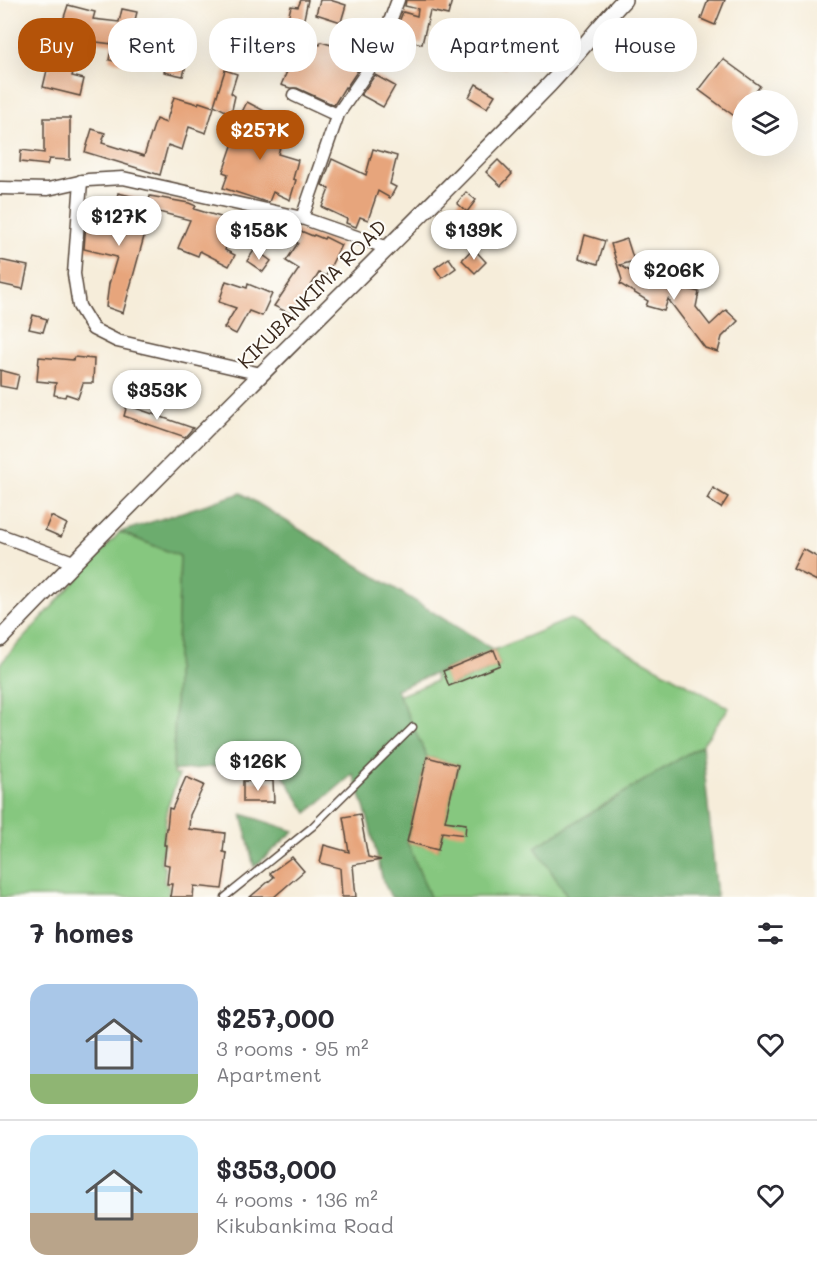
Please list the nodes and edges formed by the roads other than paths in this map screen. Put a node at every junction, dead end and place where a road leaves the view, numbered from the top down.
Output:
1 (398, 0) edge
2 (624, 0) edge
3 (294, 95) dead end
4 (338, 115) junction
5 (81, 181) junction
6 (0, 188) edge
7 (302, 218) junction
8 (388, 248) junction
9 (261, 374) junction
10 (0, 536) edge
11 (74, 562) junction
12 (0, 639) edge
13 (413, 727) dead end
14 (225, 897) edge

1 - 4 street
2 - 8 street, KIKUBANKIMA ROAD
3 - 4 street
4 - 7 street
5 - 6 street
5 - 7 street
5 - 9 street
7 - 8 street
8 - 9 street, KIKUBANKIMA ROAD
9 - 11 street, KIKUBANKIMA ROAD
10 - 11 street
11 - 12 street, KIKUBANKIMA ROAD
13 - 14 lane

